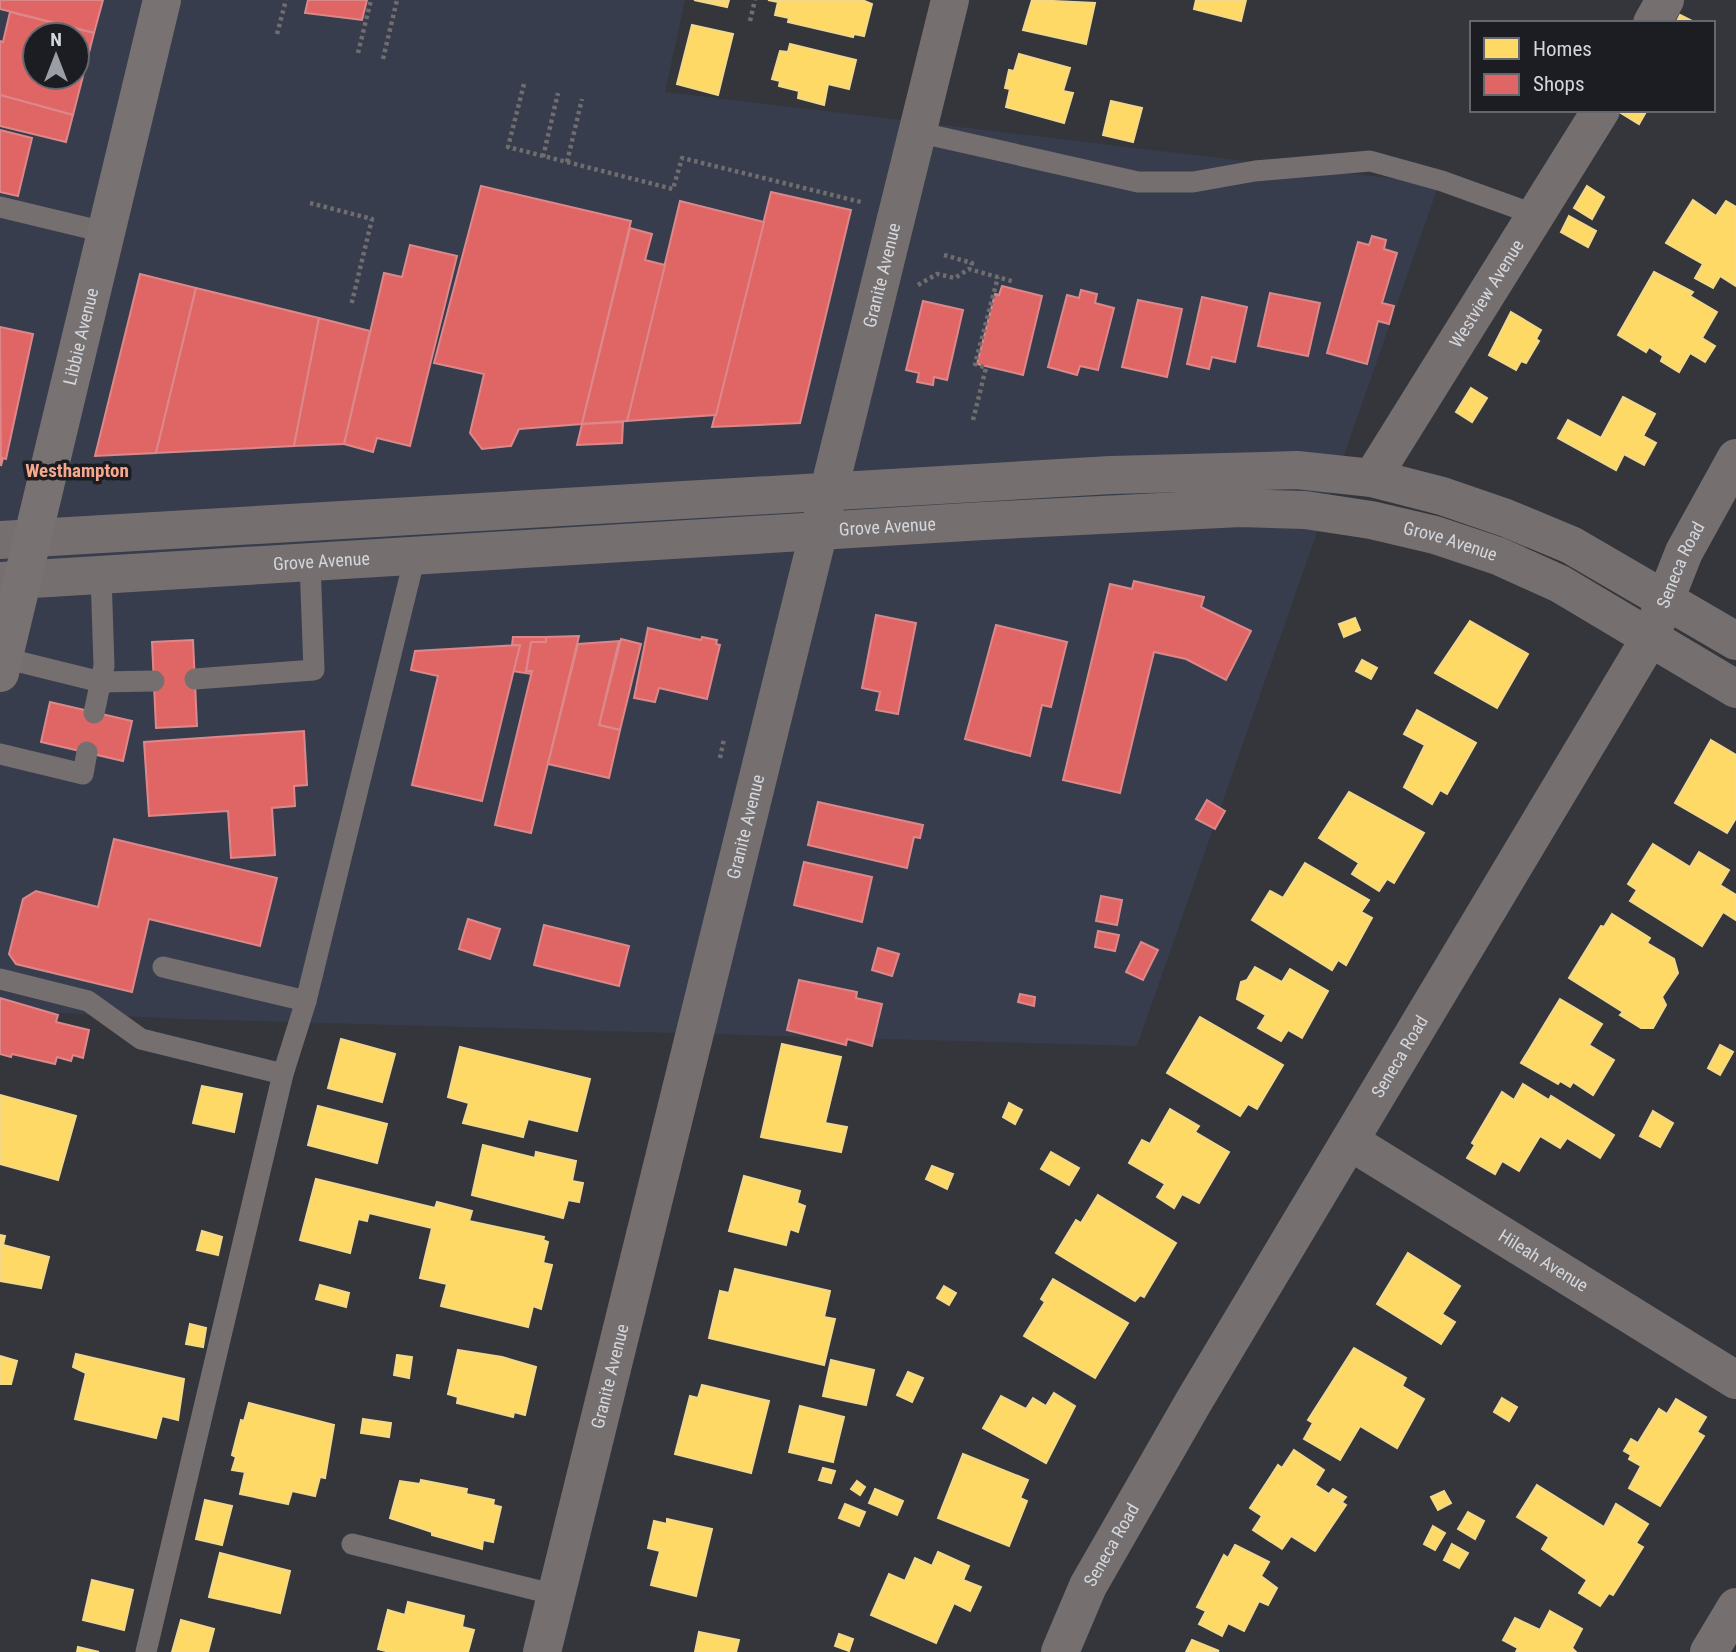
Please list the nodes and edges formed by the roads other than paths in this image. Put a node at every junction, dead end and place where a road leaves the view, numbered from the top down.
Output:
1 (162, 0) edge
2 (950, 0) edge
3 (1665, 0) edge
4 (1653, 21) edge
5 (1600, 112) edge
6 (917, 132) junction
7 (0, 207) edge
8 (1536, 215) junction
9 (104, 232) junction
10 (1736, 458) edge
11 (1372, 478) junction
12 (827, 491) junction
13 (818, 531) junction
14 (17, 539) edge
15 (415, 556) junction
16 (310, 563) junction
17 (101, 575) junction
18 (12, 581) edge
19 (1666, 598) junction
20 (1650, 638) junction
21 (1736, 641) edge
22 (2, 665) edge
23 (195, 679) dead end
24 (154, 681) dead end
25 (101, 682) junction
26 (1736, 690) edge
27 (94, 713) dead end
28 (87, 752) dead end
29 (0, 754) edge
30 (163, 967) dead end
31 (0, 979) edge
32 (306, 1001) junction
33 (283, 1074) junction
34 (1352, 1142) junction
35 (1736, 1380) edge
36 (352, 1544) dead end
37 (556, 1595) junction
38 (1736, 1607) edge
39 (145, 1652) edge
40 (542, 1652) edge
41 (1060, 1652) edge
42 (1709, 1652) edge

1 - 9 main road, Libbie Avenue
2 - 6 street, Granite Avenue
3 - 4 street
5 - 8 street, Westview Avenue
6 - 8 lane
6 - 12 street, Granite Avenue
7 - 9 lane
8 - 11 street, Westview Avenue
9 - 14 main road, Libbie Avenue
10 - 19 street, Seneca Road
11 - 12 street
11 - 19 street
12 - 13 street, Granite Avenue
12 - 14 street
13 - 15 street, Grove Avenue
13 - 20 street, Grove Avenue
13 - 37 street, Granite Avenue
14 - 18 main road, Libbie Avenue
15 - 16 street, Grove Avenue
15 - 32 lane
16 - 17 street, Grove Avenue
16 - 23 lane
17 - 18 street, Grove Avenue
17 - 25 lane
18 - 22 main road, Libbie Avenue
19 - 20 street, Seneca Road
19 - 21 street
20 - 26 street, Grove Avenue
20 - 34 street, Seneca Road
22 - 25 lane
24 - 25 lane
25 - 27 lane
28 - 29 lane
30 - 32 lane
31 - 33 lane
32 - 33 lane
33 - 39 lane
34 - 35 street, Hileah Avenue
34 - 41 street, Seneca Road
36 - 37 lane
37 - 40 street, Granite Avenue
38 - 42 street

